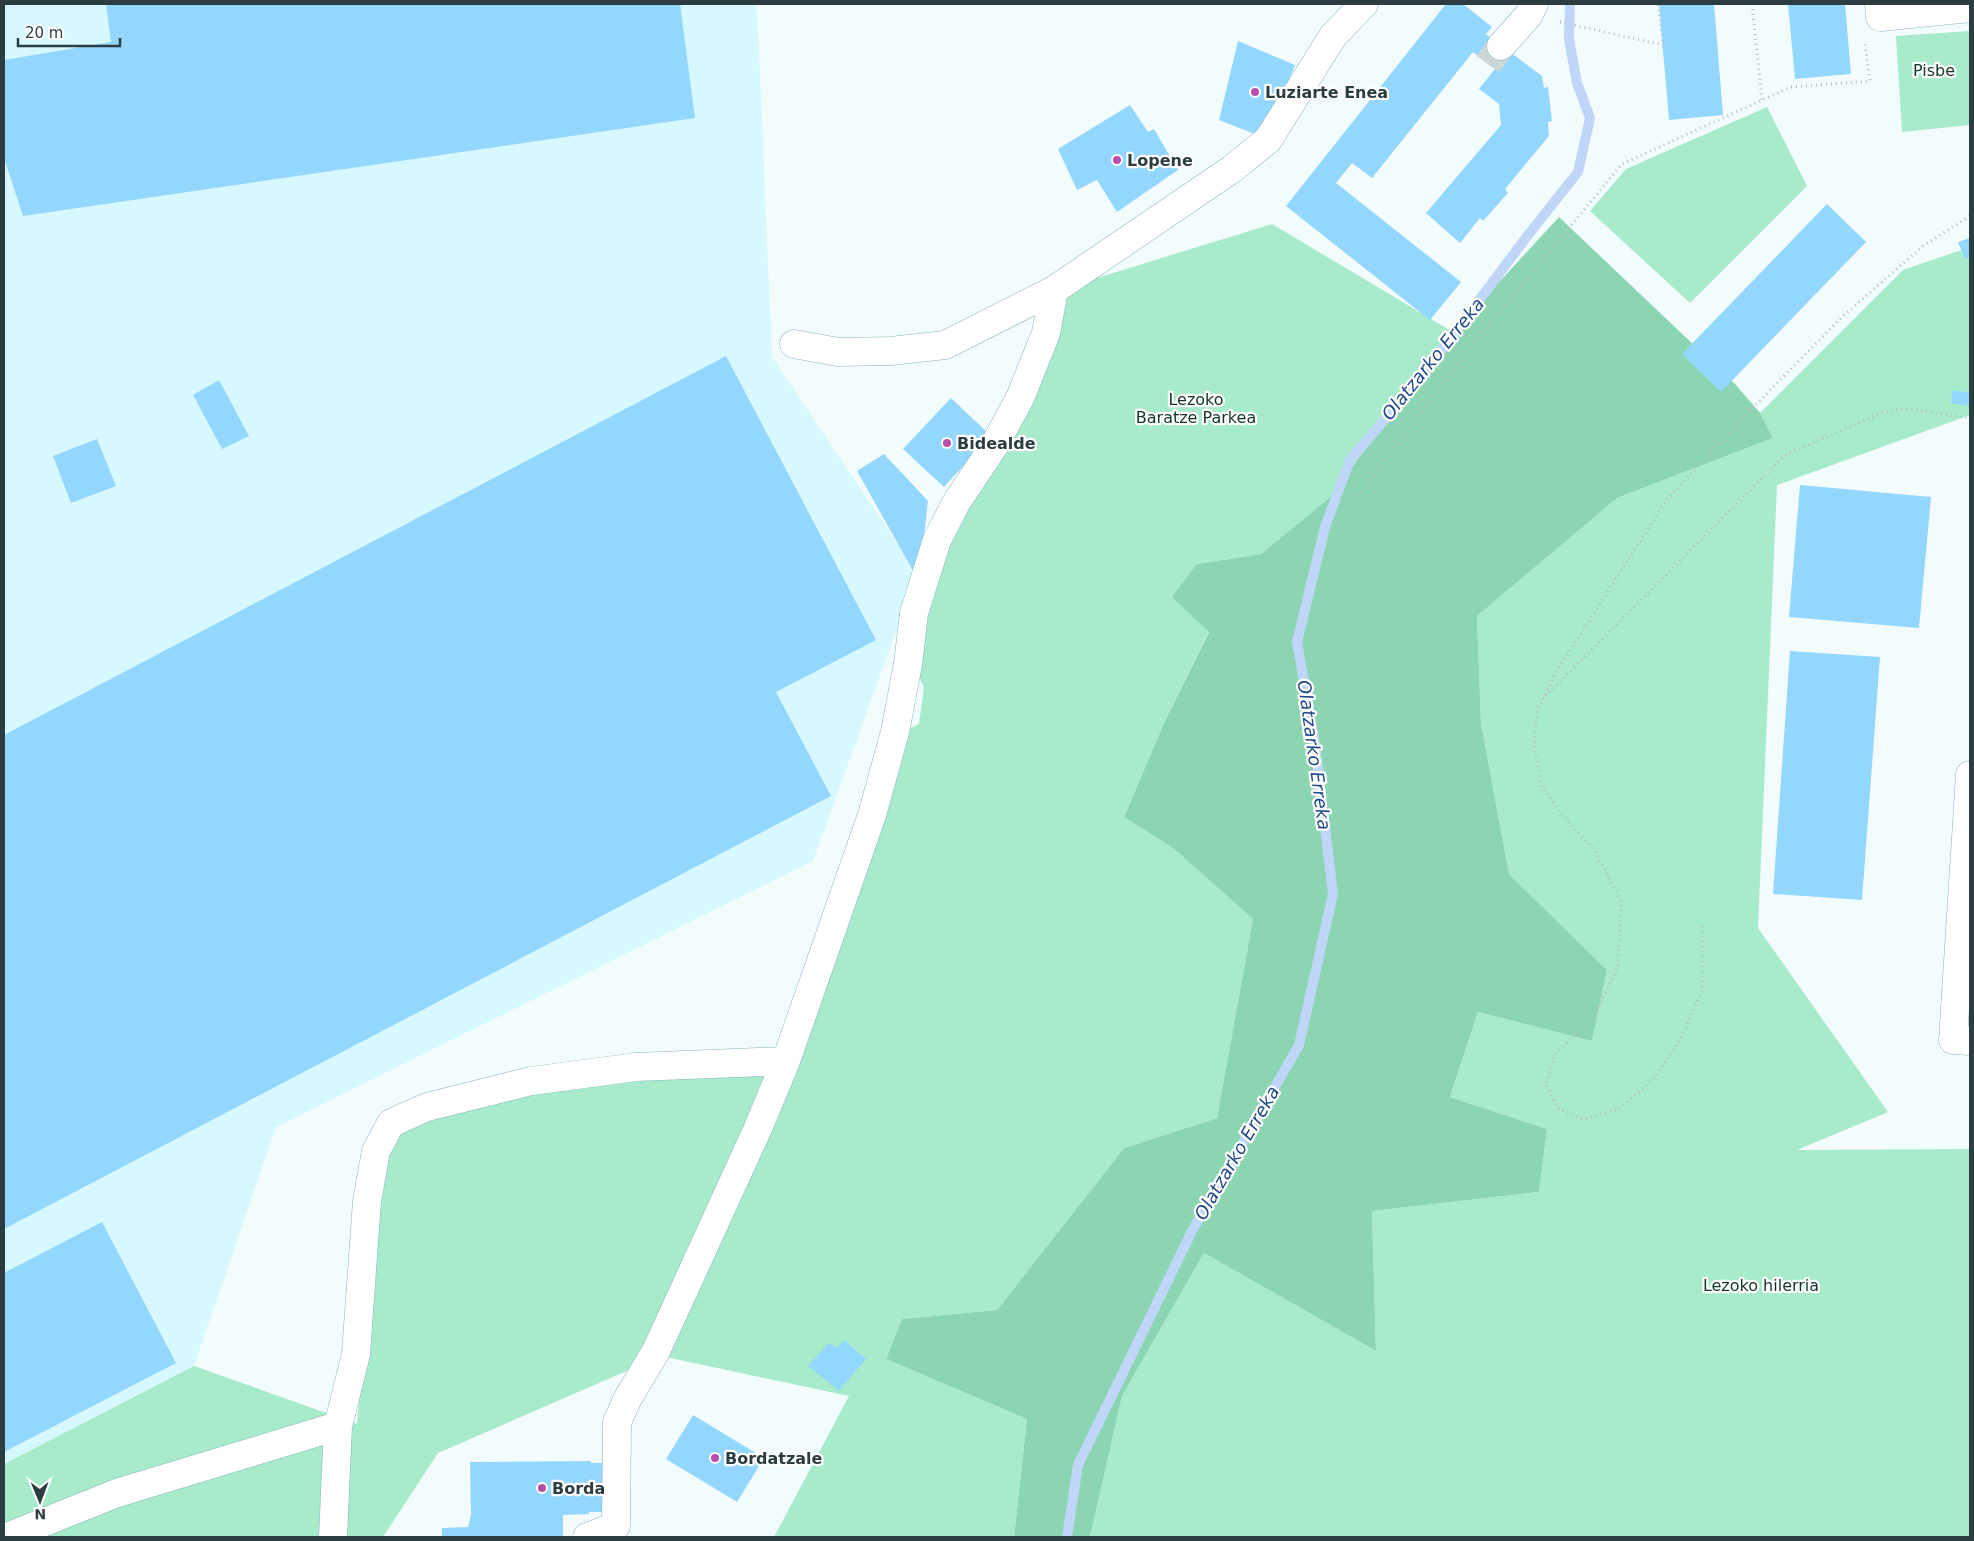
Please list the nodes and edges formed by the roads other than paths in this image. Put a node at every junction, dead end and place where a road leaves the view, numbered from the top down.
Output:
1 (1364, 4) edge
2 (1534, 4) edge
3 (1879, 4) edge
4 (1970, 8) edge
5 (1501, 46) tunnel mouth
6 (1054, 290) junction
7 (794, 344) dead end
8 (1970, 775) edge
9 (1965, 954) edge
10 (1970, 1041) edge
11 (786, 1061) junction
12 (338, 1426) junction
13 (7, 1537) edge
14 (333, 1537) edge
15 (587, 1537) edge

1 - 6 street
2 - 5 street
3 - 4 street
6 - 7 street
6 - 11 street
8 - 9 street
9 - 10 street
11 - 12 street
11 - 15 street
12 - 13 street
12 - 14 street

